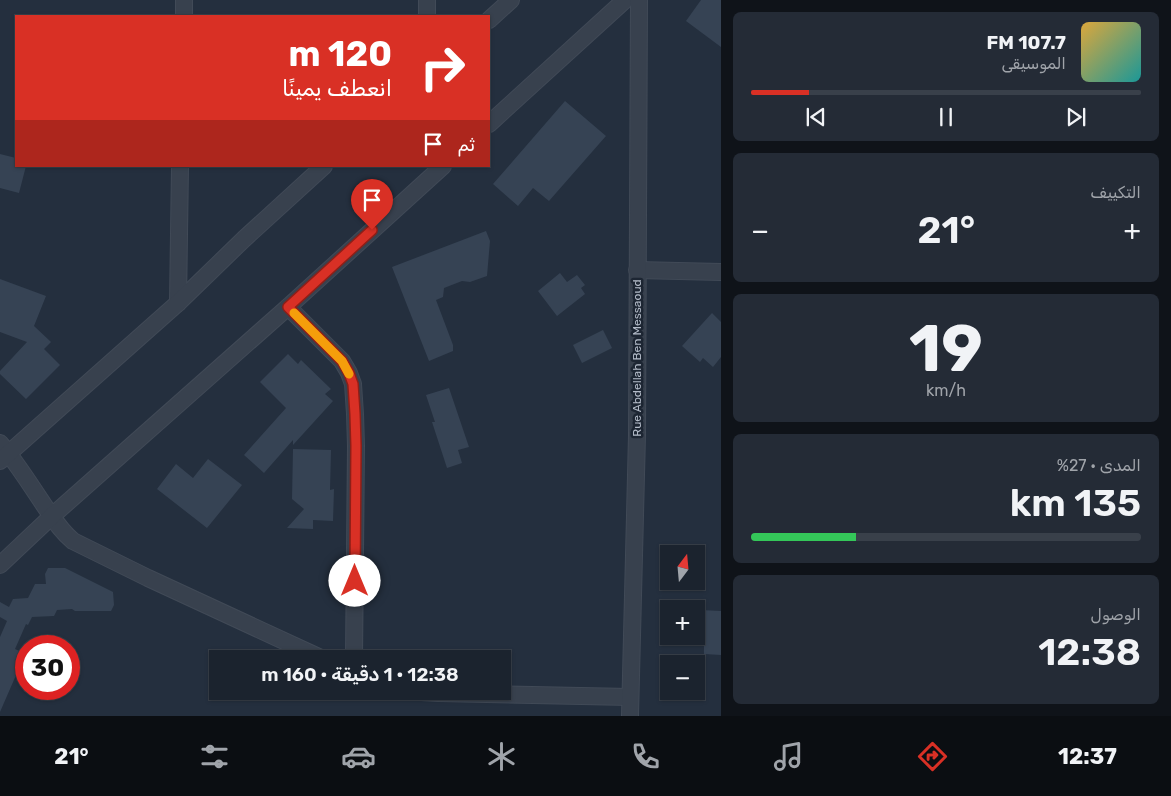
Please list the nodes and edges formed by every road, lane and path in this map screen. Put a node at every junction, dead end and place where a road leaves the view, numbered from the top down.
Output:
1 (184, 0) edge
2 (427, 0) edge
3 (511, 0) edge
4 (625, 0) edge
5 (639, 0) edge
6 (184, 15) edge
7 (427, 15) edge
8 (490, 19) edge
9 (490, 123) edge
10 (180, 167) edge
11 (323, 167) edge
12 (442, 167) edge
13 (637, 270) junction
14 (721, 272) edge
15 (178, 303) junction
16 (288, 307) junction
17 (3, 453) edge
18 (52, 516) junction
19 (0, 565) edge
20 (304, 650) edge
21 (354, 650) edge
22 (511, 695) edge
23 (630, 697) junction
24 (630, 716) edge

1 - 6 street
2 - 7 street
3 - 8 street
4 - 9 street
5 - 13 street, Rue Abdellah Ben Messaoud
10 - 15 street
11 - 15 street
12 - 16 street
13 - 14 street
13 - 23 street, Rue Abdellah Ben Messaoud
15 - 17 street
16 - 18 street
16 - 21 street
17 - 18 street
18 - 19 street
18 - 20 street
22 - 23 street
23 - 24 street, Rue Abdellah Ben Messaoud

